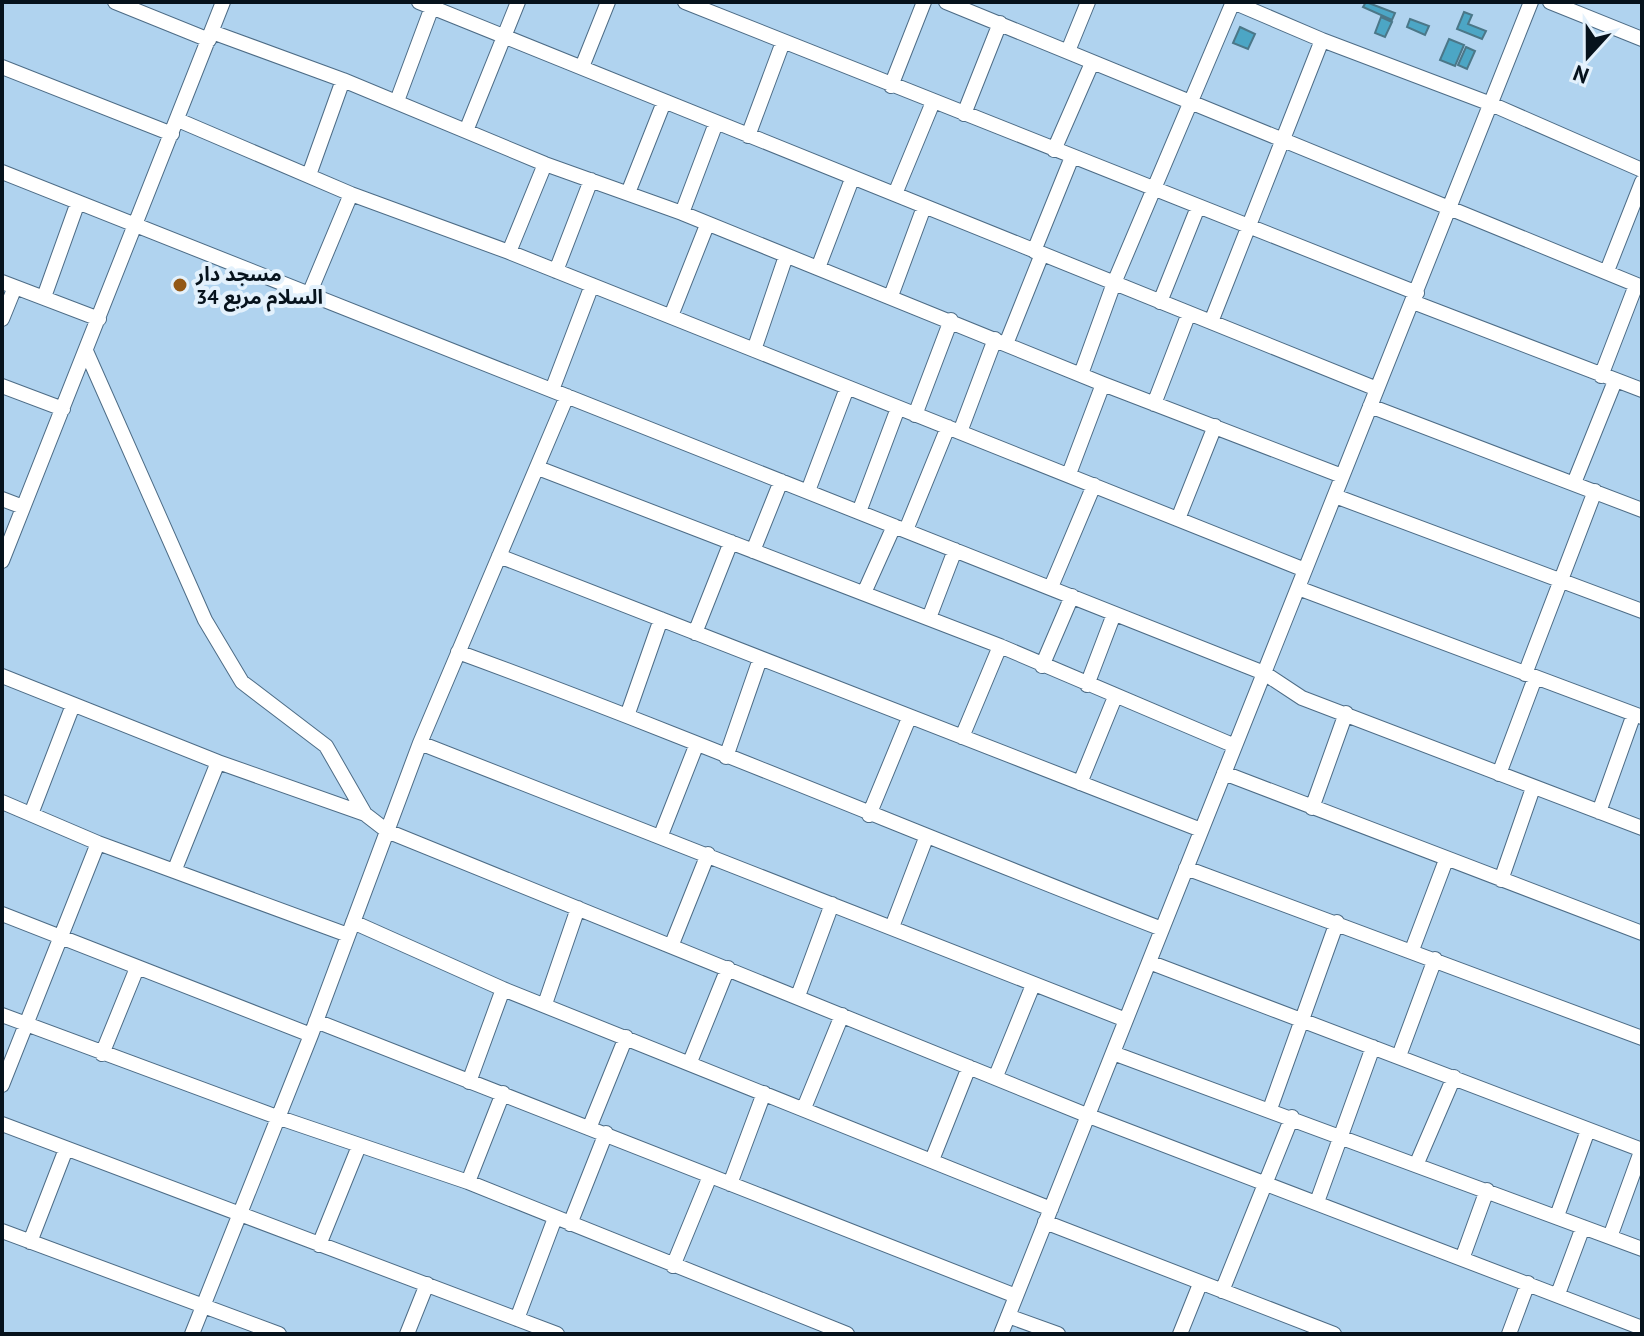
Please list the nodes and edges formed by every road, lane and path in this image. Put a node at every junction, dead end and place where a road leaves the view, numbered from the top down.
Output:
1 (115, 2) edge
2 (223, 2) edge
3 (518, 2) edge
4 (608, 2) edge
5 (685, 2) edge
6 (924, 2) edge
7 (946, 2) edge
8 (1088, 2) edge
9 (1233, 2) edge
10 (1531, 2) edge
11 (1550, 2) edge
12 (425, 4) edge
13 (704, 5) edge
14 (1000, 23) junction
15 (504, 35) junction
16 (210, 36) junction
17 (1642, 39) edge
18 (1322, 40) junction
19 (783, 42) junction
20 (1068, 51) junction
21 (1092, 63) junction
22 (2, 67) edge
23 (582, 67) junction
24 (343, 80) junction
25 (891, 86) junction
26 (1191, 100) junction
27 (397, 101) junction
28 (664, 102) junction
29 (933, 102) junction
30 (1491, 104) junction
31 (964, 114) junction
32 (716, 123) junction
33 (175, 127) junction
34 (466, 131) junction
35 (748, 136) junction
36 (1284, 139) junction
37 (1054, 150) junction
38 (1072, 157) junction
39 (545, 164) junction
40 (1642, 170) edge
41 (2, 172) edge
42 (309, 175) junction
43 (852, 179) junction
44 (591, 180) junction
45 (1642, 182) edge
46 (1155, 189) junction
47 (628, 193) junction
48 (351, 194) junction
49 (895, 194) junction
50 (78, 202) junction
51 (1449, 206) junction
52 (924, 207) junction
53 (1198, 207) junction
54 (682, 213) junction
55 (137, 224) junction
56 (707, 225) junction
57 (1251, 227) junction
58 (509, 252) junction
59 (1038, 252) junction
60 (786, 256) junction
61 (818, 268) junction
62 (556, 271) junction
63 (1607, 271) junction
64 (1114, 283) junction
65 (8, 285) edge
66 (592, 285) junction
67 (1639, 286) edge
68 (310, 292) junction
69 (891, 296) junction
70 (44, 297) junction
71 (1415, 298) junction
72 (1160, 302) junction
73 (1189, 313) junction
74 (671, 316) junction
75 (2, 319) edge
76 (99, 319) junction
77 (951, 320) junction
78 (1211, 322) junction
79 (1000, 342) junction
80 (754, 350) junction
81 (86, 351) junction
82 (1081, 374) junction
83 (1608, 378) junction
84 (1103, 384) junction
85 (2, 386) edge
86 (847, 388) junction
87 (1377, 389) junction
88 (1642, 389) edge
89 (552, 390) junction
90 (567, 396) junction
91 (1154, 404) junction
92 (1370, 406) junction
93 (898, 408) junction
94 (63, 409) junction
95 (915, 415) junction
96 (1215, 426) junction
97 (954, 429) junction
98 (538, 468) junction
99 (1069, 474) junction
100 (1342, 476) junction
101 (781, 481) junction
102 (1574, 483) junction
103 (1094, 485) junction
104 (808, 491) junction
105 (1595, 491) junction
106 (1335, 496) junction
107 (2, 499) edge
108 (23, 507) junction
109 (1642, 510) edge
110 (859, 512) junction
111 (1178, 519) junction
112 (900, 528) junction
113 (731, 542) junction
114 (955, 550) junction
115 (753, 551) junction
116 (499, 556) junction
117 (2, 561) edge
118 (1305, 570) junction
119 (1560, 581) junction
120 (1051, 587) junction
121 (1298, 588) junction
122 (864, 593) junction
123 (1072, 596) junction
124 (1642, 611) edge
125 (1114, 614) junction
126 (929, 618) junction
127 (661, 619) junction
128 (695, 633) junction
129 (1000, 646) junction
130 (458, 652) junction
131 (760, 659) junction
132 (1042, 666) junction
133 (1264, 673) junction
134 (2, 676) edge
135 (1530, 676) junction
136 (1087, 685) junction
137 (1115, 697) junction
138 (73, 705) junction
139 (1346, 713) junction
140 (627, 716) junction
141 (1638, 716) edge
142 (909, 718) junction
143 (962, 737) junction
144 (420, 743) junction
145 (696, 746) junction
146 (1235, 746) junction
147 (726, 757) junction
148 (218, 762) junction
149 (1224, 773) junction
150 (1499, 774) junction
151 (1080, 783) junction
152 (1533, 788) junction
153 (2, 802) edge
154 (1312, 808) junction
155 (1599, 812) junction
156 (31, 814) junction
157 (365, 814) junction
158 (869, 815) junction
159 (1642, 828) edge
160 (1201, 830) junction
161 (387, 831) junction
162 (661, 835) junction
163 (926, 838) junction
164 (98, 843) junction
165 (708, 854) junction
166 (1446, 860) junction
167 (1186, 868) junction
168 (175, 869) junction
169 (1501, 880) junction
170 (832, 904) junction
171 (578, 908) junction
172 (2, 914) edge
173 (1337, 922) junction
174 (892, 927) junction
175 (350, 929) junction
176 (1162, 929) junction
177 (1642, 933) edge
178 (63, 938) junction
179 (672, 944) junction
180 (1412, 950) junction
181 (1435, 959) junction
182 (1149, 962) junction
183 (137, 968) junction
184 (728, 968) junction
185 (1033, 985) junction
186 (503, 989) junction
187 (798, 996) junction
188 (545, 1004) junction
189 (2, 1015) edge
190 (842, 1015) junction
191 (1126, 1020) junction
192 (1302, 1022) junction
193 (27, 1025) junction
194 (314, 1028) junction
195 (626, 1037) junction
196 (1642, 1038) edge
197 (1373, 1047) junction
198 (1113, 1053) junction
199 (102, 1054) junction
200 (1399, 1056) junction
201 (690, 1062) junction
202 (969, 1067) junction
203 (996, 1076) junction
204 (1454, 1077) junction
205 (469, 1082) junction
206 (2, 1085) edge
207 (503, 1093) junction
208 (764, 1093) junction
209 (804, 1108) junction
210 (1270, 1109) junction
211 (1089, 1116) junction
212 (277, 1117) junction
213 (1292, 1117) junction
214 (2, 1124) edge
215 (590, 1126) junction
216 (1588, 1130) junction
217 (606, 1133) junction
218 (1342, 1135) junction
219 (359, 1146) junction
220 (66, 1149) junction
221 (1642, 1150) edge
222 (932, 1160) junction
223 (1417, 1163) junction
224 (710, 1176) junction
225 (468, 1182) junction
226 (730, 1184) junction
227 (1265, 1184) junction
228 (1487, 1190) junction
229 (1317, 1202) junction
230 (239, 1215) junction
231 (1048, 1216) junction
232 (1557, 1216) junction
233 (563, 1221) junction
234 (1583, 1227) junction
235 (2, 1231) edge
236 (1610, 1237) junction
237 (30, 1242) junction
238 (319, 1245) junction
239 (1642, 1249) edge
240 (1462, 1259) junction
241 (673, 1266) junction
242 (1528, 1283) junction
243 (427, 1284) junction
244 (1200, 1284) junction
245 (1222, 1291) junction
246 (1558, 1294) junction
247 (1016, 1296) junction
248 (204, 1304) junction
249 (1008, 1316) junction
250 (517, 1319) junction
251 (1641, 1323) edge
252 (1299, 1328) edge
253 (842, 1333) edge
254 (192, 1334) edge
255 (279, 1334) edge
256 (407, 1334) edge
257 (557, 1334) edge
258 (1001, 1334) edge
259 (1058, 1334) edge
260 (1180, 1334) edge
261 (1334, 1334) edge
262 (1509, 1334) edge

1 - 16 street
2 - 16 street
3 - 15 street
4 - 23 street
5 - 13 street
6 - 25 street
7 - 14 street
8 - 20 street
9 - 18 street
9 - 26 street
10 - 30 street
11 - 17 street
12 - 15 street
12 - 27 street
13 - 19 street
14 - 20 street
14 - 31 street
15 - 23 street
15 - 34 street
16 - 24 street
16 - 33 street
18 - 30 street
18 - 36 street
19 - 25 street
19 - 35 street
20 - 21 street
21 - 26 street
21 - 37 street
22 - 33 street
23 - 28 street
24 - 27 street
24 - 42 street
25 - 29 street
26 - 36 street
26 - 46 street
27 - 34 street
28 - 32 street
28 - 47 street
29 - 31 street
29 - 49 street
30 - 40 street
30 - 51 street
31 - 37 street
32 - 35 street
32 - 54 street
33 - 42 street
33 - 55 street
34 - 39 street
35 - 43 street
36 - 51 street
36 - 57 street
37 - 38 street
38 - 46 street
38 - 59 street
39 - 44 street
39 - 58 street
41 - 50 street
42 - 48 street
43 - 49 street
43 - 61 street
44 - 47 street
44 - 62 street
45 - 63 street
46 - 53 street
46 - 64 street
47 - 54 street
48 - 58 street
48 - 68 street
49 - 52 street
50 - 55 street
50 - 70 street
51 - 63 street
51 - 71 street
52 - 59 street
52 - 69 street
53 - 57 street
53 - 72 street
54 - 56 street
55 - 68 street
55 - 76 street
56 - 60 street
56 - 74 street
57 - 71 street
57 - 78 street
58 - 62 street
59 - 64 street
59 - 79 street
60 - 61 street
60 - 80 street
61 - 69 street
62 - 66 street
63 - 67 street
64 - 72 street
64 - 82 street
65 - 70 street
65 - 75 street
66 - 74 street
66 - 89 street
67 - 83 street
68 - 89 street
69 - 77 street
70 - 76 street
71 - 83 street
71 - 87 street
72 - 73 street
73 - 78 street
73 - 91 street
74 - 80 street
76 - 81 street
77 - 79 street
77 - 95 street
78 - 87 street
79 - 82 street
79 - 97 street
80 - 86 street
81 - 94 street
81 - 157 street
82 - 84 street
83 - 88 street
83 - 102 street
84 - 91 street
84 - 99 street
85 - 94 street
86 - 93 street
86 - 104 street
87 - 92 street
89 - 90 street
90 - 98 street
90 - 101 street
91 - 96 street
92 - 100 street
92 - 102 street
93 - 95 street
93 - 110 street
94 - 108 street
95 - 97 street
96 - 100 street
96 - 111 street
97 - 99 street
97 - 112 street
98 - 113 street
98 - 116 street
99 - 103 street
100 - 106 street
101 - 104 street
101 - 115 street
102 - 105 street
103 - 111 street
103 - 120 street
104 - 110 street
105 - 109 street
105 - 119 street
106 - 118 street
106 - 119 street
107 - 108 street
108 - 117 street
110 - 112 street
111 - 118 street
112 - 114 street
112 - 122 street
113 - 115 street
113 - 128 street
114 - 120 street
114 - 126 street
115 - 122 street
116 - 127 street
116 - 130 street
118 - 121 street
119 - 124 street
119 - 135 street
120 - 123 street
121 - 133 street
121 - 135 street
122 - 126 street
123 - 125 street
123 - 132 street
125 - 133 street
125 - 136 street
126 - 129 street
127 - 128 street
127 - 140 street
128 - 131 street
129 - 132 street
129 - 143 street
130 - 140 street
130 - 144 street
131 - 142 street
131 - 147 street
132 - 136 street
133 - 139 street
133 - 146 street
134 - 138 street
135 - 141 street
135 - 150 street
136 - 137 street
137 - 146 street
137 - 151 street
138 - 148 street
138 - 156 street
139 - 150 street
139 - 154 street
140 - 145 street
141 - 155 street
142 - 143 street
142 - 158 street
143 - 151 street
144 - 161 street
144 - 162 street
145 - 147 street
145 - 162 street
146 - 149 street
147 - 158 street
148 - 157 street
148 - 168 street
149 - 154 street
149 - 160 street
150 - 152 street
151 - 160 street
152 - 155 street
152 - 169 street
153 - 156 street
154 - 166 street
155 - 159 street
156 - 164 street
157 - 161 street
158 - 163 street
160 - 167 street
161 - 171 street
161 - 175 street
162 - 165 street
163 - 174 street
163 - 176 street
164 - 168 street
164 - 178 street
165 - 170 street
165 - 179 street
166 - 169 street
166 - 180 street
167 - 173 street
167 - 176 street
168 - 175 street
169 - 177 street
170 - 174 street
170 - 187 street
171 - 179 street
171 - 188 street
172 - 178 street
173 - 180 street
173 - 192 street
174 - 185 street
175 - 186 street
175 - 194 street
176 - 182 street
178 - 183 street
178 - 193 street
179 - 184 street
180 - 181 street
181 - 196 street
181 - 200 street
182 - 191 street
182 - 192 street
183 - 194 street
183 - 199 street
184 - 187 street
184 - 201 street
185 - 191 street
185 - 203 street
186 - 188 street
186 - 205 street
187 - 190 street
188 - 195 street
189 - 193 street
190 - 202 street
190 - 209 street
191 - 198 street
192 - 197 street
192 - 210 street
193 - 199 street
193 - 206 street
194 - 205 street
194 - 212 street
195 - 201 street
195 - 215 street
197 - 200 street
197 - 218 street
198 - 210 street
198 - 211 street
199 - 212 street
200 - 204 street
201 - 208 street
202 - 203 street
202 - 222 street
203 - 211 street
204 - 216 street
204 - 223 street
205 - 207 street
207 - 215 street
207 - 225 street
208 - 209 street
208 - 226 street
209 - 222 street
210 - 213 street
211 - 227 street
211 - 231 street
212 - 219 street
212 - 230 street
213 - 218 street
213 - 227 street
214 - 220 street
215 - 217 street
216 - 221 street
216 - 232 street
217 - 224 street
217 - 233 street
218 - 223 street
218 - 229 street
219 - 225 street
219 - 238 street
220 - 230 street
220 - 237 street
221 - 236 street
222 - 231 street
223 - 228 street
224 - 226 street
224 - 241 street
225 - 233 street
226 - 247 street
227 - 229 street
227 - 245 street
228 - 232 street
228 - 240 street
229 - 240 street
230 - 238 street
230 - 248 street
231 - 244 street
231 - 247 street
232 - 234 street
233 - 241 street
233 - 250 street
234 - 236 street
234 - 246 street
235 - 237 street
236 - 239 street
237 - 248 street
238 - 243 street
240 - 242 street
241 - 253 street
242 - 246 street
242 - 262 street
243 - 250 street
243 - 256 street
244 - 245 street
244 - 260 street
245 - 252 street
246 - 251 street
247 - 249 street
248 - 254 street
248 - 255 street
249 - 258 street
249 - 259 street
250 - 257 street
252 - 261 street

